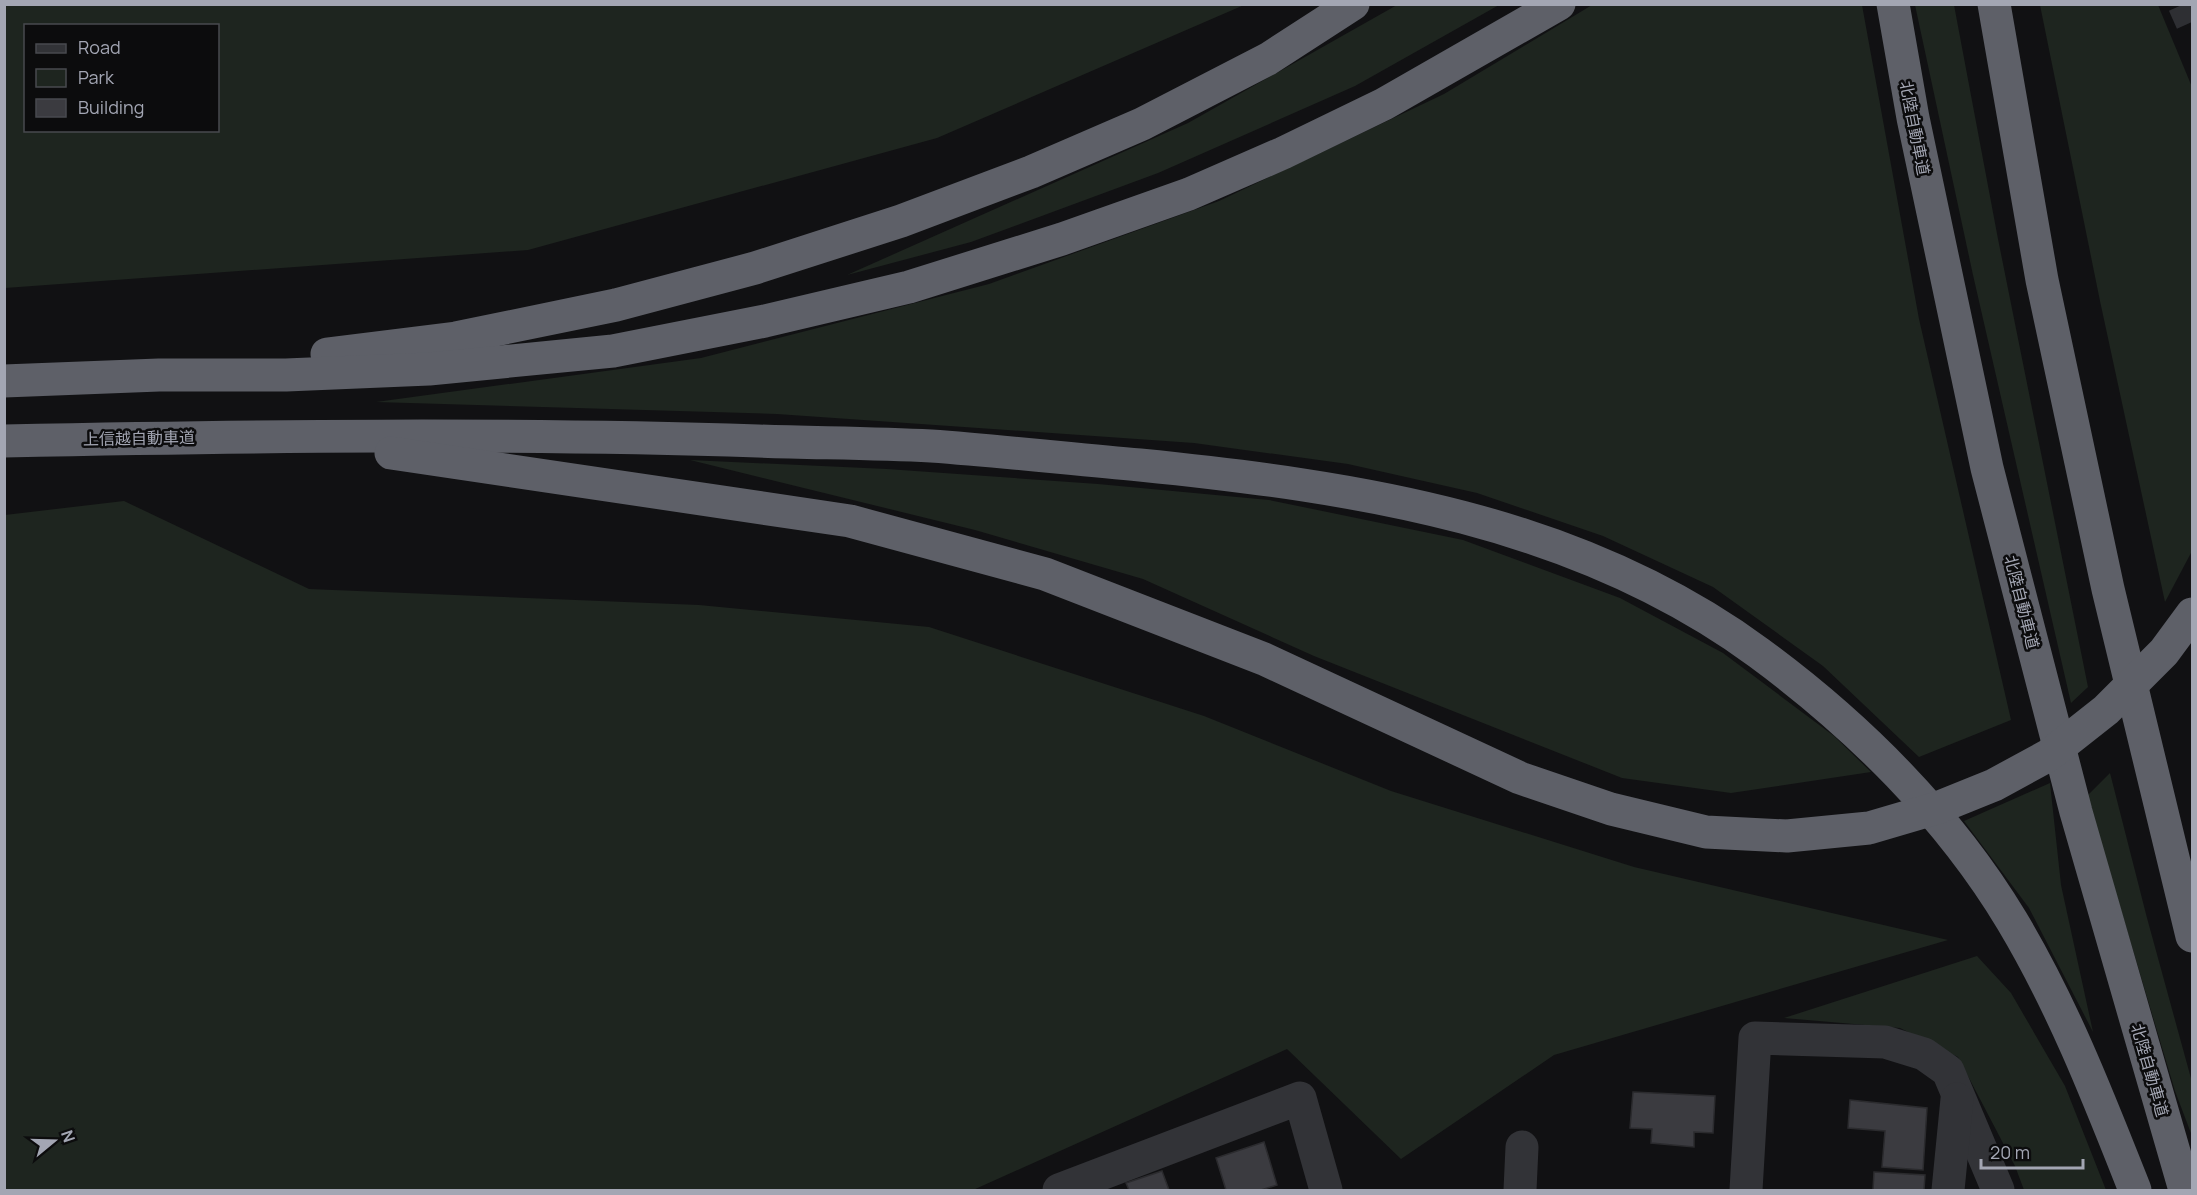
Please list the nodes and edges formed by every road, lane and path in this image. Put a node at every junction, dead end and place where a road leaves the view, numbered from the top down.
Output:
1 (1353, 4) edge
2 (1559, 4) edge
3 (1893, 4) edge
4 (1994, 4) edge
5 (159, 375) junction
6 (4, 381) edge
7 (273, 436) junction
8 (4, 441) edge
9 (2193, 614) edge
10 (2193, 936) edge
11 (1957, 1094) junction
12 (1522, 1147) dead end
13 (1059, 1191) edge
14 (1326, 1191) edge
15 (1520, 1191) edge
16 (1746, 1191) edge
17 (1948, 1191) edge
18 (1998, 1191) edge
19 (2135, 1191) edge
20 (2185, 1191) edge

1 - 5 highway
2 - 5 highway
3 - 20 highway, 北陸自動車道
4 - 10 highway
5 - 6 highway
7 - 8 highway, 上信越自動車道
7 - 9 highway
7 - 19 highway
11 - 16 street
11 - 17 street
11 - 18 street
12 - 15 street
13 - 14 street

